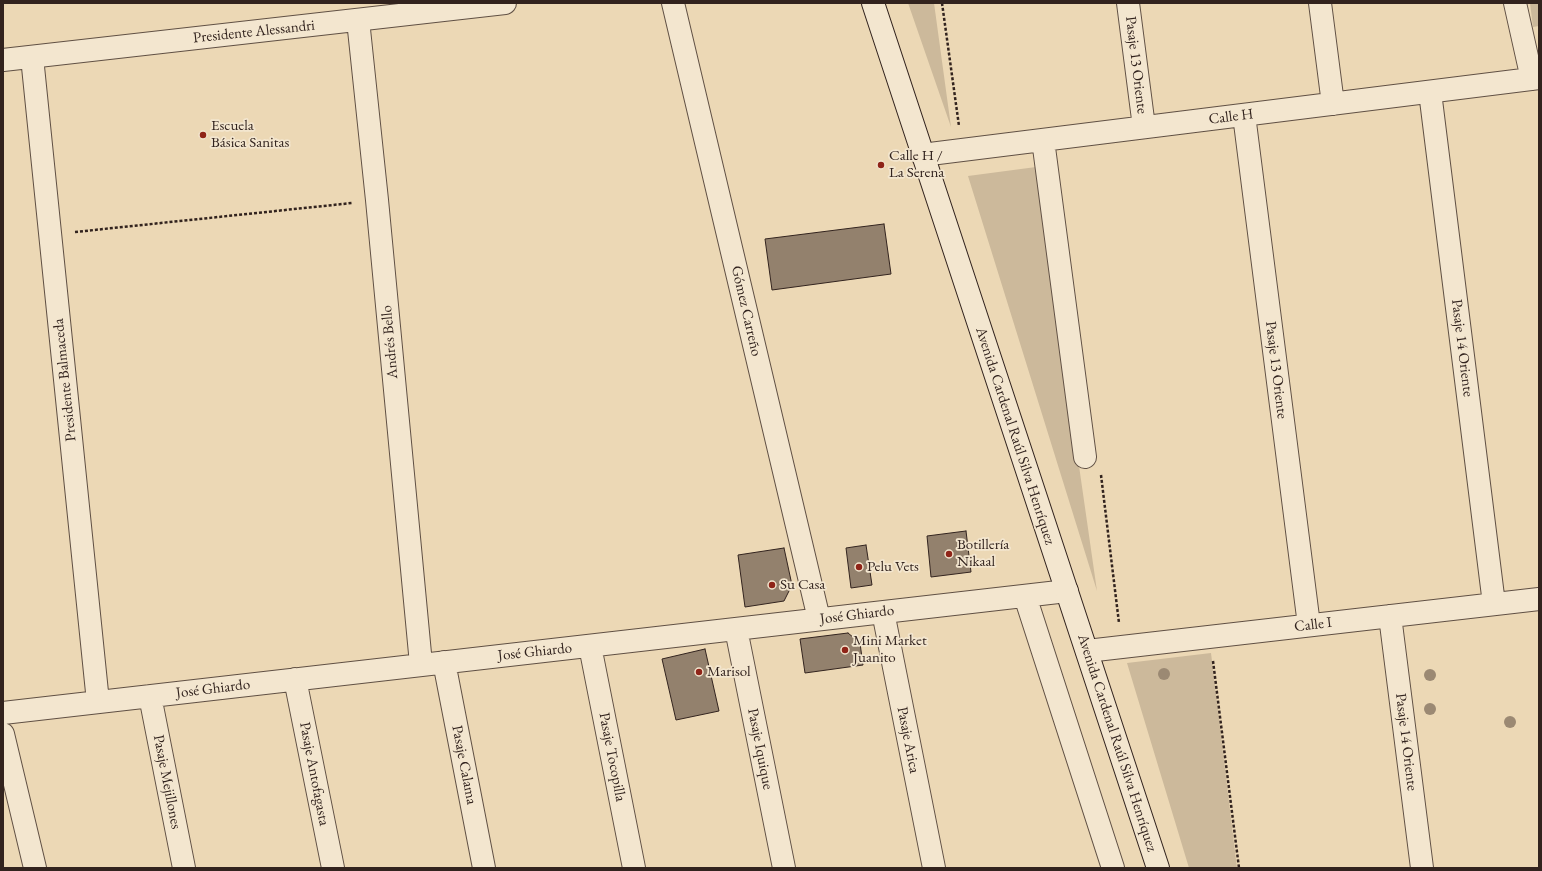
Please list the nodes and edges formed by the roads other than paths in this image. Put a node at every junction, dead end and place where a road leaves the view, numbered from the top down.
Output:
1 (505, 3) edge
2 (673, 3) edge
3 (873, 3) edge
4 (1128, 3) edge
5 (1320, 3) edge
6 (1515, 3) edge
7 (358, 20) junction
8 (32, 57) junction
9 (3, 60) edge
10 (1535, 79) edge
11 (1430, 92) junction
12 (1333, 104) junction
13 (1244, 115) junction
14 (1144, 127) junction
15 (1043, 140) junction
16 (922, 155) junction
17 (1085, 457) dead end
18 (1067, 591) junction
19 (1026, 596) junction
20 (1539, 599) edge
21 (1494, 604) junction
22 (882, 612) junction
23 (1390, 616) junction
24 (819, 620) junction
25 (1309, 625) junction
26 (736, 629) junction
27 (590, 646) junction
28 (1087, 651) junction
29 (444, 662) junction
30 (421, 664) junction
31 (296, 679) junction
32 (150, 696) junction
33 (98, 702) junction
34 (3, 713) edge
35 (3, 734) edge
36 (35, 868) edge
37 (184, 868) edge
38 (333, 868) edge
39 (484, 868) edge
40 (634, 868) edge
41 (784, 868) edge
42 (934, 868) edge
43 (1113, 868) edge
44 (1158, 868) edge
45 (1422, 868) edge

1 - 7 street, Presidente Alessandri
2 - 24 street, Gómez Carreño
3 - 16 street, Avenida Cardenal Raúl Silva Henríquez
4 - 14 street, Pasaje 13 Oriente
5 - 12 street
6 - 10 street
7 - 8 street, Presidente Alessandri
7 - 30 street, Andrés Bello
8 - 9 street, Presidente Alessandri
8 - 33 street, Presidente Balmaceda
10 - 11 street, Calle H
11 - 12 street, Calle H
11 - 21 street, Pasaje 14 Oriente
12 - 13 street, Calle H
13 - 14 street, Calle H
13 - 25 street, Pasaje 13 Oriente
14 - 15 street, Calle H
15 - 16 street, Calle H
15 - 17 street
16 - 18 street, Avenida Cardenal Raúl Silva Henríquez
18 - 19 street, José Ghiardo
18 - 28 street, Avenida Cardenal Raúl Silva Henríquez
19 - 22 street, José Ghiardo
19 - 43 street
20 - 21 street, Calle I
21 - 23 street, Calle I
22 - 24 street, José Ghiardo
22 - 42 street, Pasaje Arica
23 - 25 street, Calle I
23 - 45 street, Pasaje 14 Oriente
24 - 26 street, José Ghiardo
25 - 28 street, Calle I
26 - 27 street, José Ghiardo
26 - 41 street, Pasaje Iquique
27 - 29 street, José Ghiardo
27 - 40 street, Pasaje Tocopilla
28 - 44 street, Avenida Cardenal Raúl Silva Henríquez
29 - 30 street, José Ghiardo
29 - 39 street, Pasaje Calama
30 - 31 street, José Ghiardo
31 - 32 street, José Ghiardo
31 - 38 street, Pasaje Antofagasta
32 - 33 street, José Ghiardo
32 - 37 street, Pasaje Mejillones
33 - 34 street, José Ghiardo
35 - 36 street

